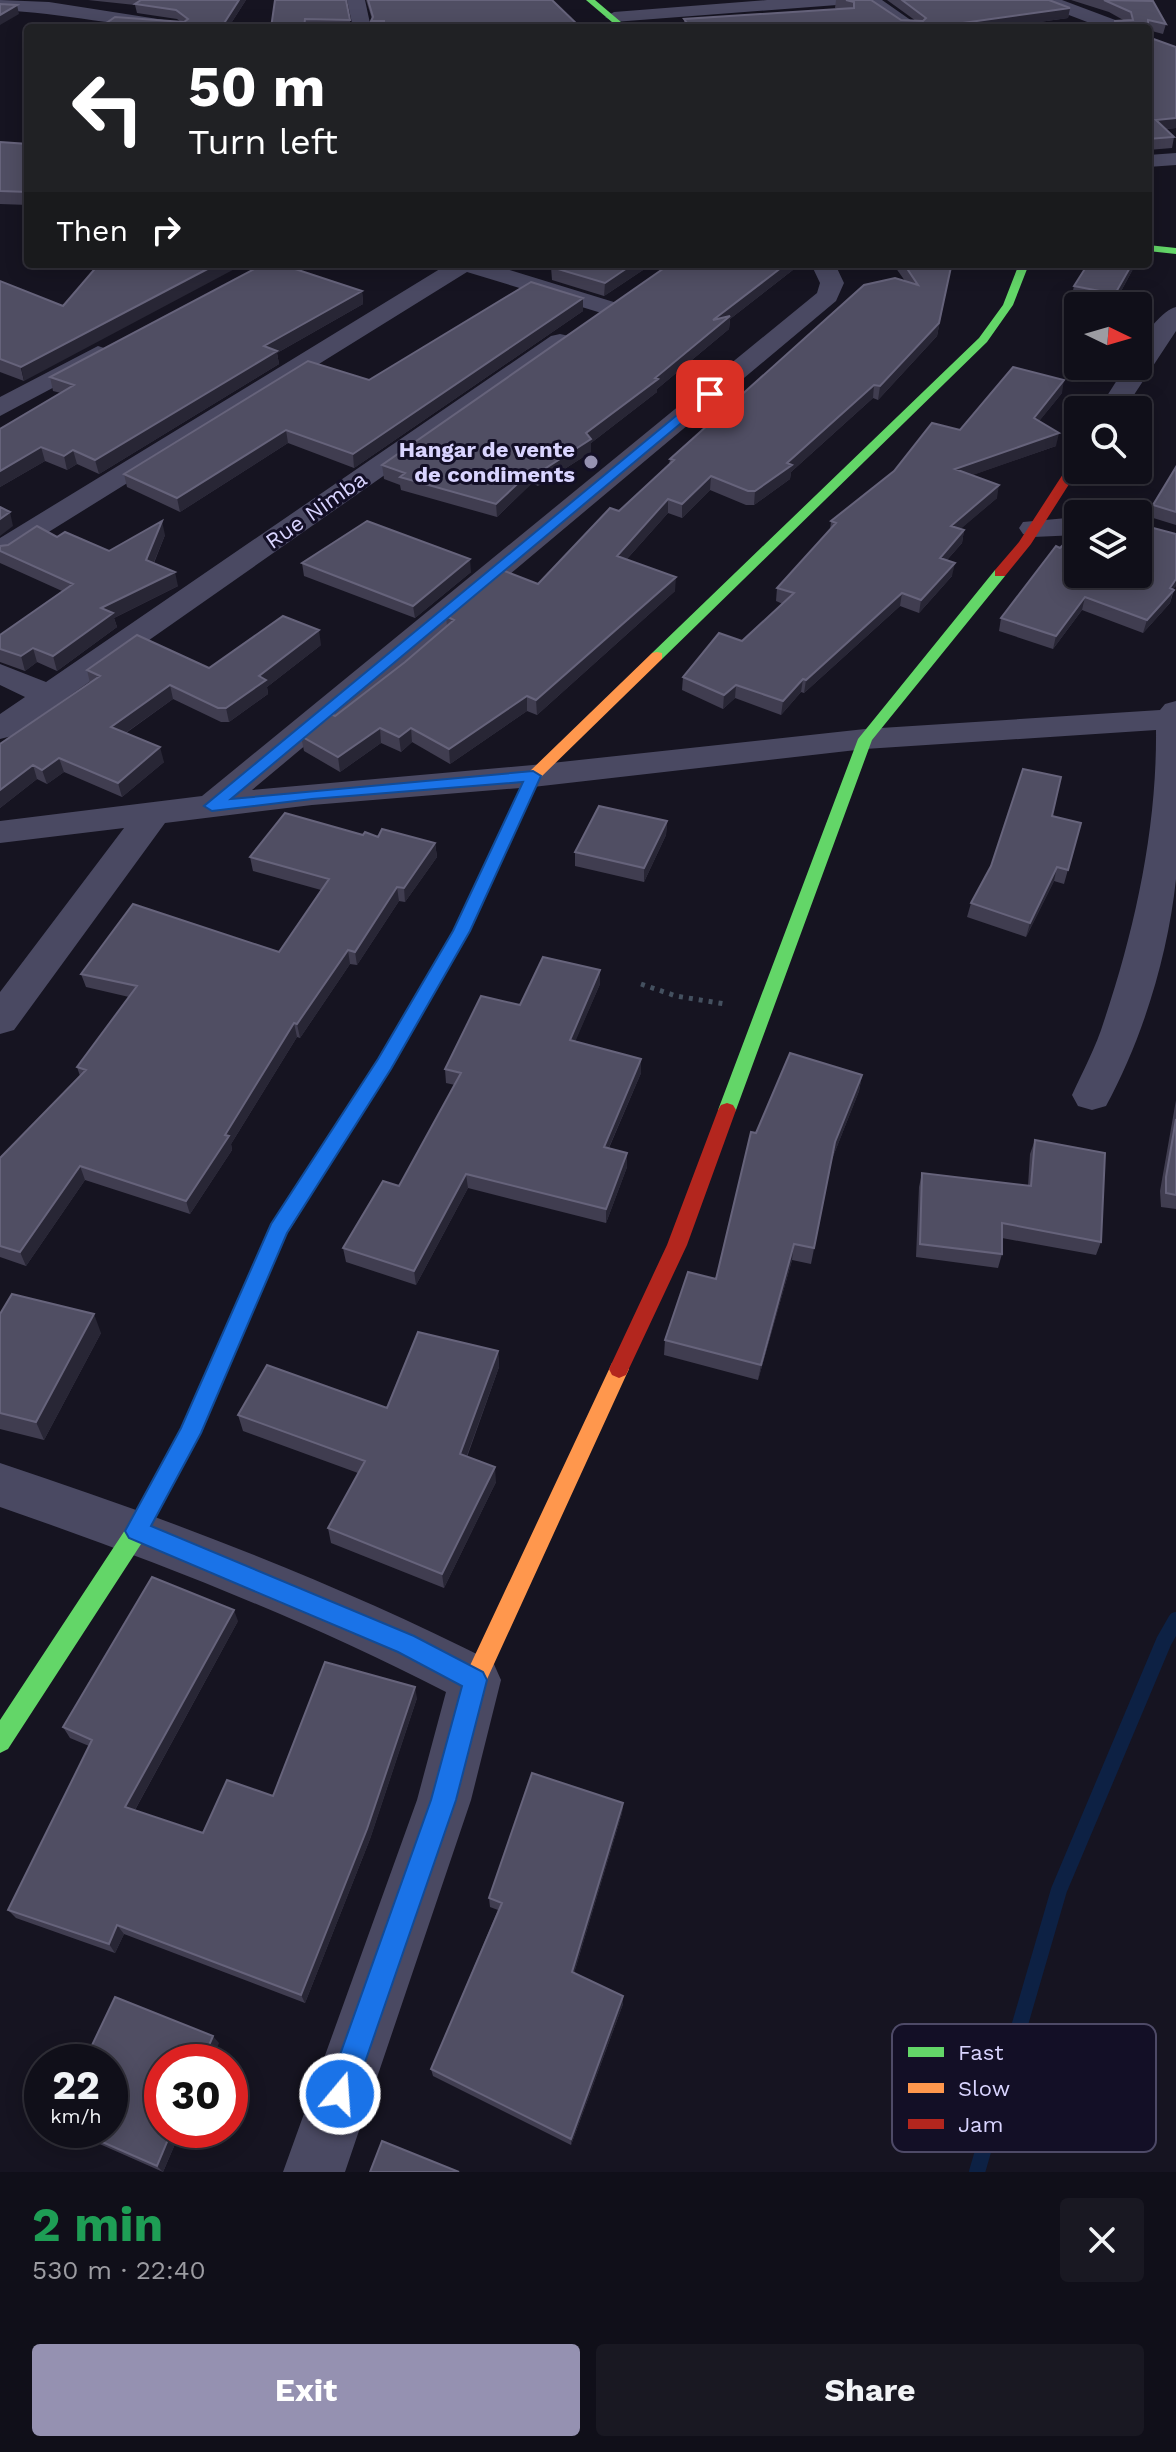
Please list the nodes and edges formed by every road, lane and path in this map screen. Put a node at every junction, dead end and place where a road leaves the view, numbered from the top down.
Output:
1 (356, 0) edge
2 (590, 0) edge
3 (837, 0) edge
4 (870, 0) edge
5 (1046, 0) edge
6 (0, 5) edge
7 (645, 14) junction
8 (619, 22) edge
9 (153, 24) edge
10 (361, 24) edge
11 (701, 24) edge
12 (907, 24) edge
13 (1109, 24) edge
14 (1176, 159) edge
15 (1152, 161) edge
16 (1152, 248) edge
17 (1176, 251) edge
18 (458, 268) edge
19 (478, 268) edge
20 (825, 268) edge
21 (1022, 268) edge
22 (634, 290) edge
23 (608, 308) junction
24 (1176, 314) edge
25 (117, 344) edge
26 (1120, 396) edge
27 (6, 399) edge
28 (1064, 481) edge
29 (1064, 527) edge
30 (1033, 528) junction
31 (0, 550) edge
32 (0, 673) edge
33 (48, 695) junction
34 (1175, 716) edge
35 (0, 729) edge
36 (865, 739) junction
37 (533, 776) junction
38 (212, 806) junction
39 (154, 813) junction
40 (0, 832) edge
41 (641, 984) dead end
42 (765, 1011) junction
43 (0, 1020) edge
44 (1092, 1095) dead end
45 (0, 1485) edge
46 (137, 1531) junction
47 (475, 1680) junction
48 (0, 1741) edge
49 (314, 2172) edge

1 - 10 street
2 - 8 street
3 - 7 street
4 - 12 street
5 - 13 street
6 - 9 street
7 - 8 street
7 - 11 street
14 - 15 street
16 - 17 street
18 - 31 street
19 - 23 street
20 - 38 street
21 - 37 street
22 - 23 street, Rue Nimba
23 - 33 street, Rue Nimba
24 - 26 street
25 - 27 street
28 - 30 street
29 - 30 street
30 - 36 street
32 - 33 street
33 - 35 street, Rue Nimba
34 - 36 street
34 - 44 street
36 - 37 street
36 - 42 street
37 - 38 street
37 - 46 street
38 - 39 street
39 - 40 street
39 - 43 street
41 - 42 path
42 - 47 street
45 - 46 street
46 - 47 street
46 - 48 street
47 - 49 street

